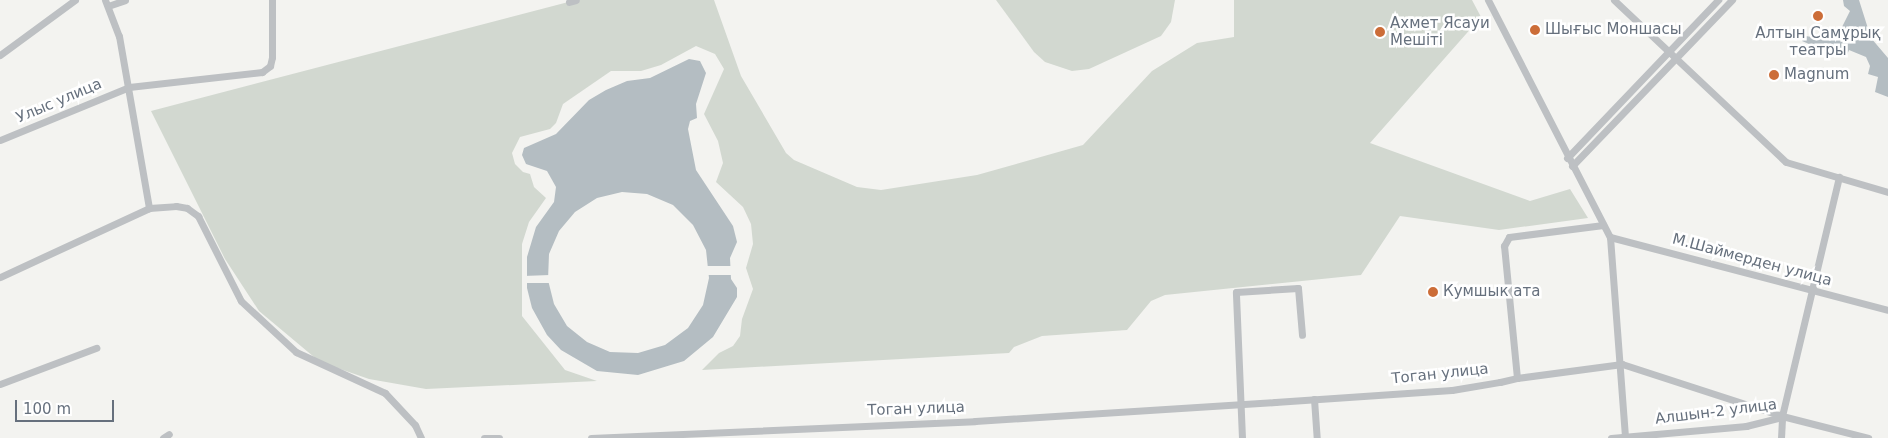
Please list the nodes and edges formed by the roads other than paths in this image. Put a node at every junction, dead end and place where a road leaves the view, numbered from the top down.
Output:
1 (75, 0) edge
2 (124, 0) edge
3 (272, 0) edge
4 (1488, 0) edge
5 (1614, 0) edge
6 (1718, 0) edge
7 (1732, 0) edge
8 (107, 3) edge
9 (1670, 51) junction
10 (0, 55) edge
11 (1677, 57) junction
12 (129, 87) junction
13 (0, 140) edge
14 (1567, 158) junction
15 (1572, 166) junction
16 (1838, 177) junction
17 (1888, 192) edge
18 (149, 208) junction
19 (1603, 225) junction
20 (1610, 237) junction
21 (0, 277) edge
22 (1811, 290) junction
23 (1888, 310) edge
24 (1302, 335) dead end
25 (96, 348) dead end
26 (1622, 364) junction
27 (1517, 378) junction
28 (0, 384) edge
29 (1314, 399) junction
30 (1241, 403) junction
31 (1782, 416) junction
32 (1625, 437) edge
33 (421, 438) edge
34 (484, 438) edge
35 (499, 438) edge
36 (591, 438) edge
37 (1242, 438) edge
38 (1317, 438) edge
39 (1611, 438) edge
40 (1781, 438) edge
41 (1868, 438) edge

1 - 10 street
2 - 8 street
3 - 12 street, Улыс улица
4 - 14 street
5 - 9 street
6 - 9 street
7 - 11 street
8 - 12 street
9 - 11 street
9 - 14 street
11 - 15 street
11 - 16 street
12 - 13 street, Улыс улица
12 - 18 street
14 - 15 street
15 - 19 street
16 - 17 street
16 - 22 street
18 - 21 street
18 - 33 street
19 - 20 street
19 - 27 street
20 - 22 street, М.Шаймерден улица
20 - 26 street
22 - 23 street, М.Шаймерден улица
22 - 31 street
24 - 30 street
25 - 28 street
26 - 27 street, Тоган улица
26 - 31 street
26 - 32 street
27 - 29 street, Тоган улица
29 - 30 street, Тоган улица
29 - 38 street
30 - 36 street, Тоган улица
30 - 37 street
31 - 32 street, Алшын-2 улица
31 - 40 street
31 - 41 street, Алшын-2 улица
32 - 39 street, Алшын-2 улица
34 - 35 street

